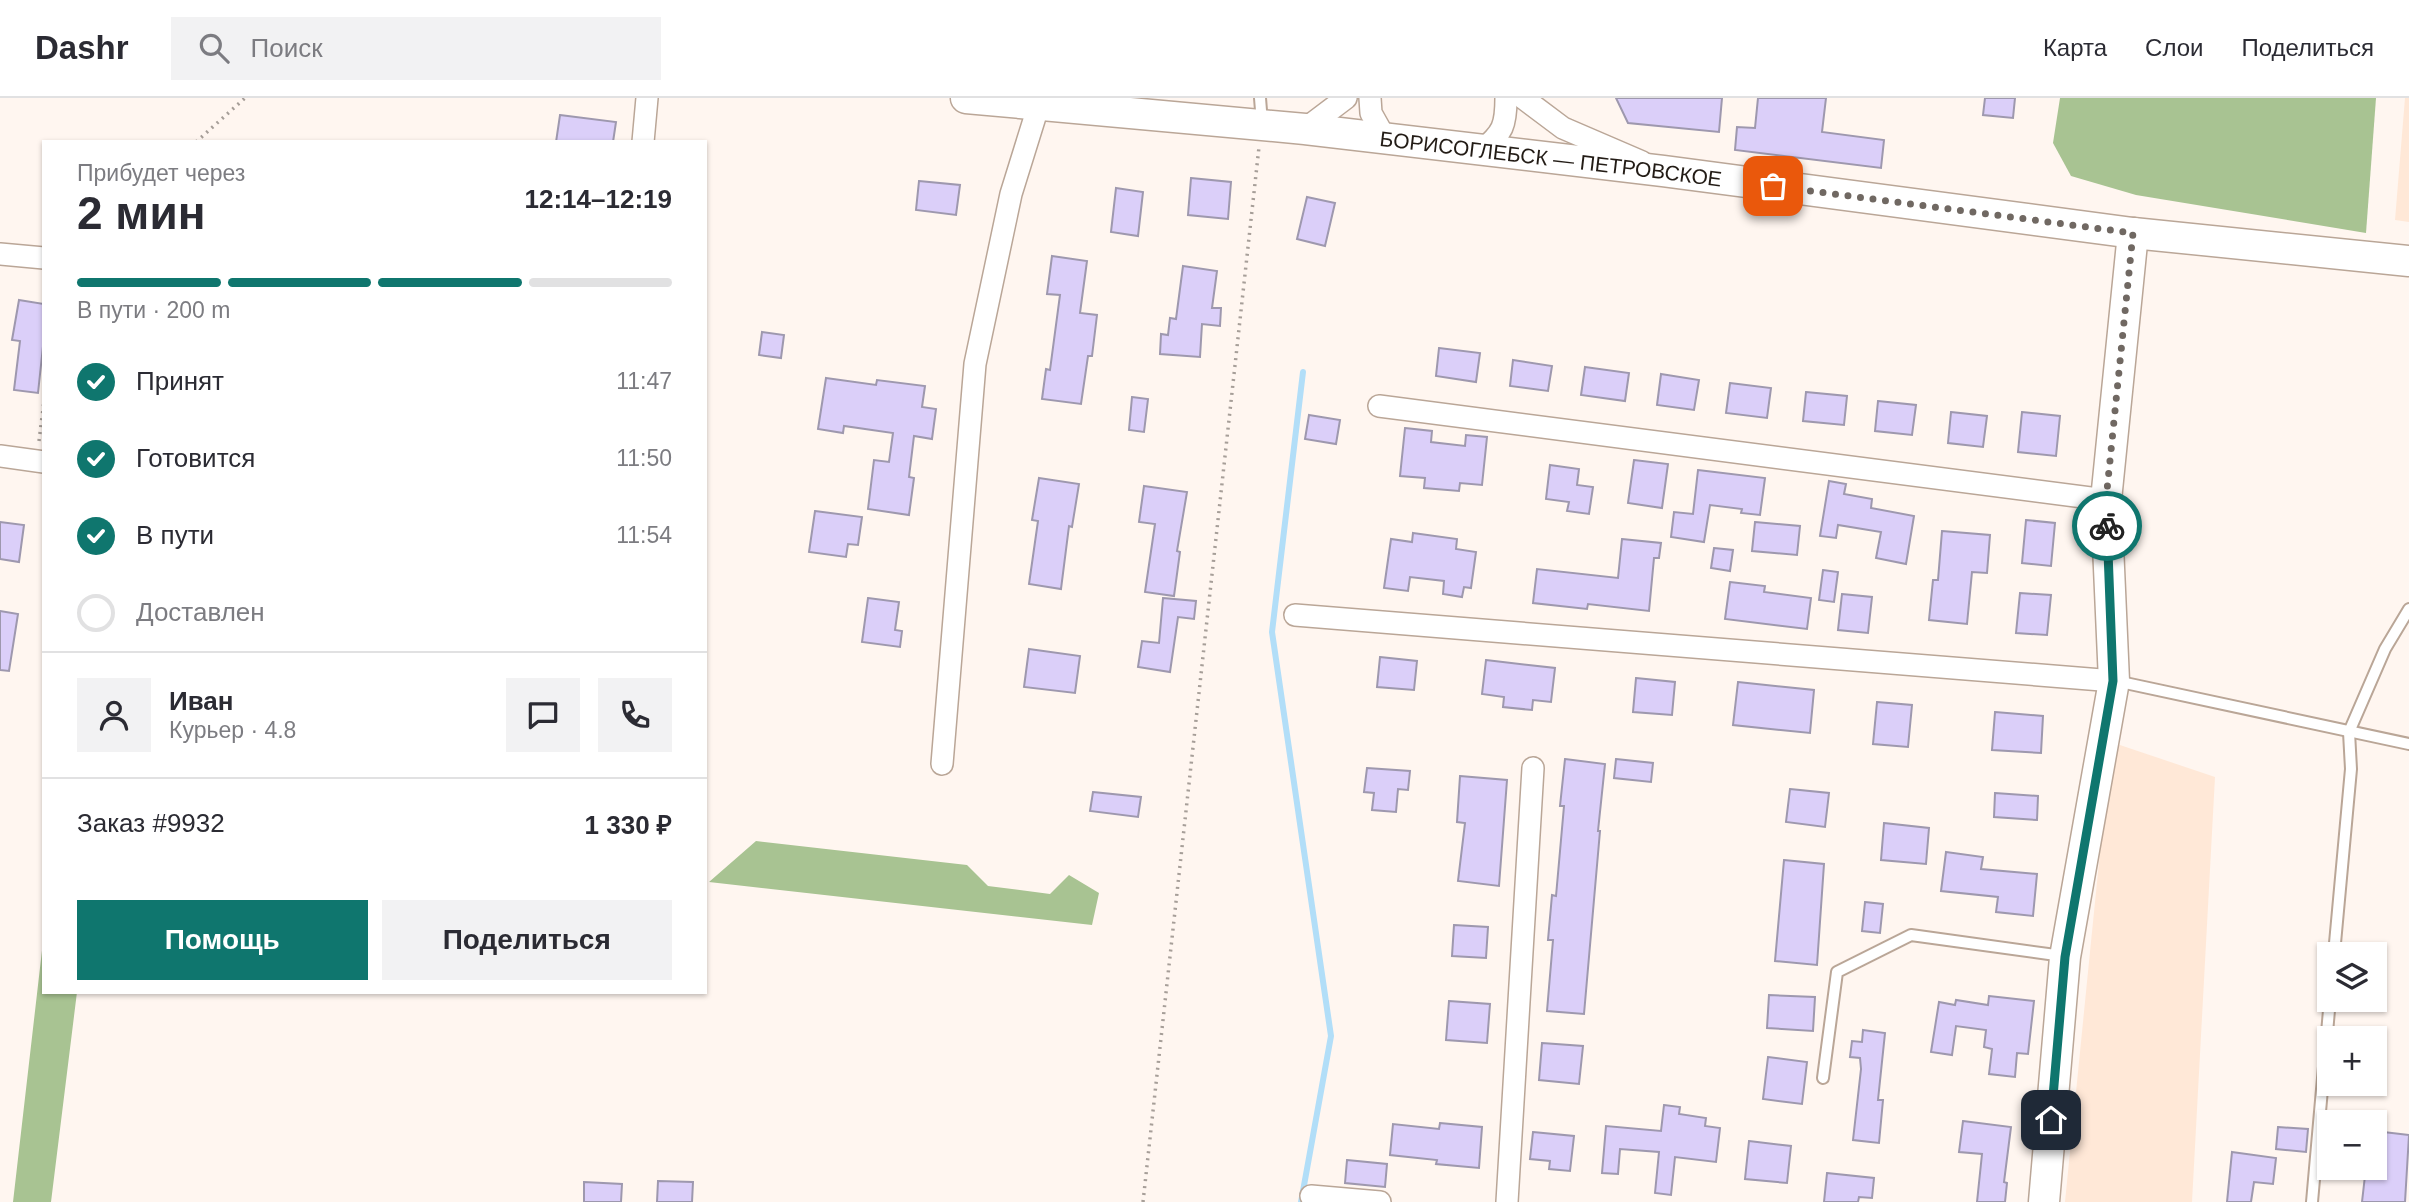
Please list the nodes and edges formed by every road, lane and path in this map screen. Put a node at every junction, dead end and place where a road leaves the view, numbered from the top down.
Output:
1 (245, 98) edge
2 (647, 98) edge
3 (966, 98) edge
4 (1346, 98) edge
5 (1370, 98) edge
6 (1506, 98) edge
7 (1524, 98) edge
8 (1039, 104) junction
9 (1261, 111) edge
10 (1305, 129) junction
11 (1385, 138) junction
12 (198, 140) edge
13 (643, 140) edge
14 (1482, 150) junction
15 (1663, 171) junction
16 (2133, 233) junction
17 (0, 254) edge
18 (42, 258) edge
19 (2409, 261) edge
20 (1379, 406) dead end
21 (42, 431) edge
22 (0, 456) edge
23 (40, 461) edge
24 (2106, 500) junction
25 (2409, 610) edge
26 (1295, 615) dead end
27 (2113, 681) junction
28 (2349, 732) junction
29 (2409, 744) edge
30 (942, 764) dead end
31 (1533, 768) dead end
32 (2335, 942) edge
33 (2065, 957) junction
34 (2329, 1012) edge
35 (1823, 1078) dead end
36 (1311, 1196) dead end
37 (1143, 1202) edge
38 (1380, 1202) edge
39 (1507, 1202) edge
40 (2044, 1202) edge
41 (2312, 1202) edge

1 - 12 path
2 - 13 street
3 - 8 street, БОРИСОГЛЕБСК — ПЕТРОВСКОЕ
4 - 10 street
5 - 11 street
6 - 14 street
7 - 15 street
8 - 9 street, БОРИСОГЛЕБСК — ПЕТРОВСКОЕ
8 - 30 street
9 - 10 street, БОРИСОГЛЕБСК — ПЕТРОВСКОЕ
9 - 37 path
10 - 11 street, БОРИСОГЛЕБСК — ПЕТРОВСКОЕ
11 - 14 street, БОРИСОГЛЕБСК — ПЕТРОВСКОЕ
14 - 15 street, БОРИСОГЛЕБСК — ПЕТРОВСКОЕ
15 - 16 street, БОРИСОГЛЕБСК — ПЕТРОВСКОЕ
16 - 19 street, БОРИСОГЛЕБСК — ПЕТРОВСКОЕ
16 - 24 street
17 - 18 street
20 - 24 street
21 - 23 path
22 - 23 street
24 - 27 street
25 - 28 lane
26 - 27 street
27 - 28 lane
27 - 33 street
28 - 29 lane
28 - 32 lane
31 - 39 street
33 - 35 lane
33 - 40 street
34 - 41 lane
36 - 38 street

